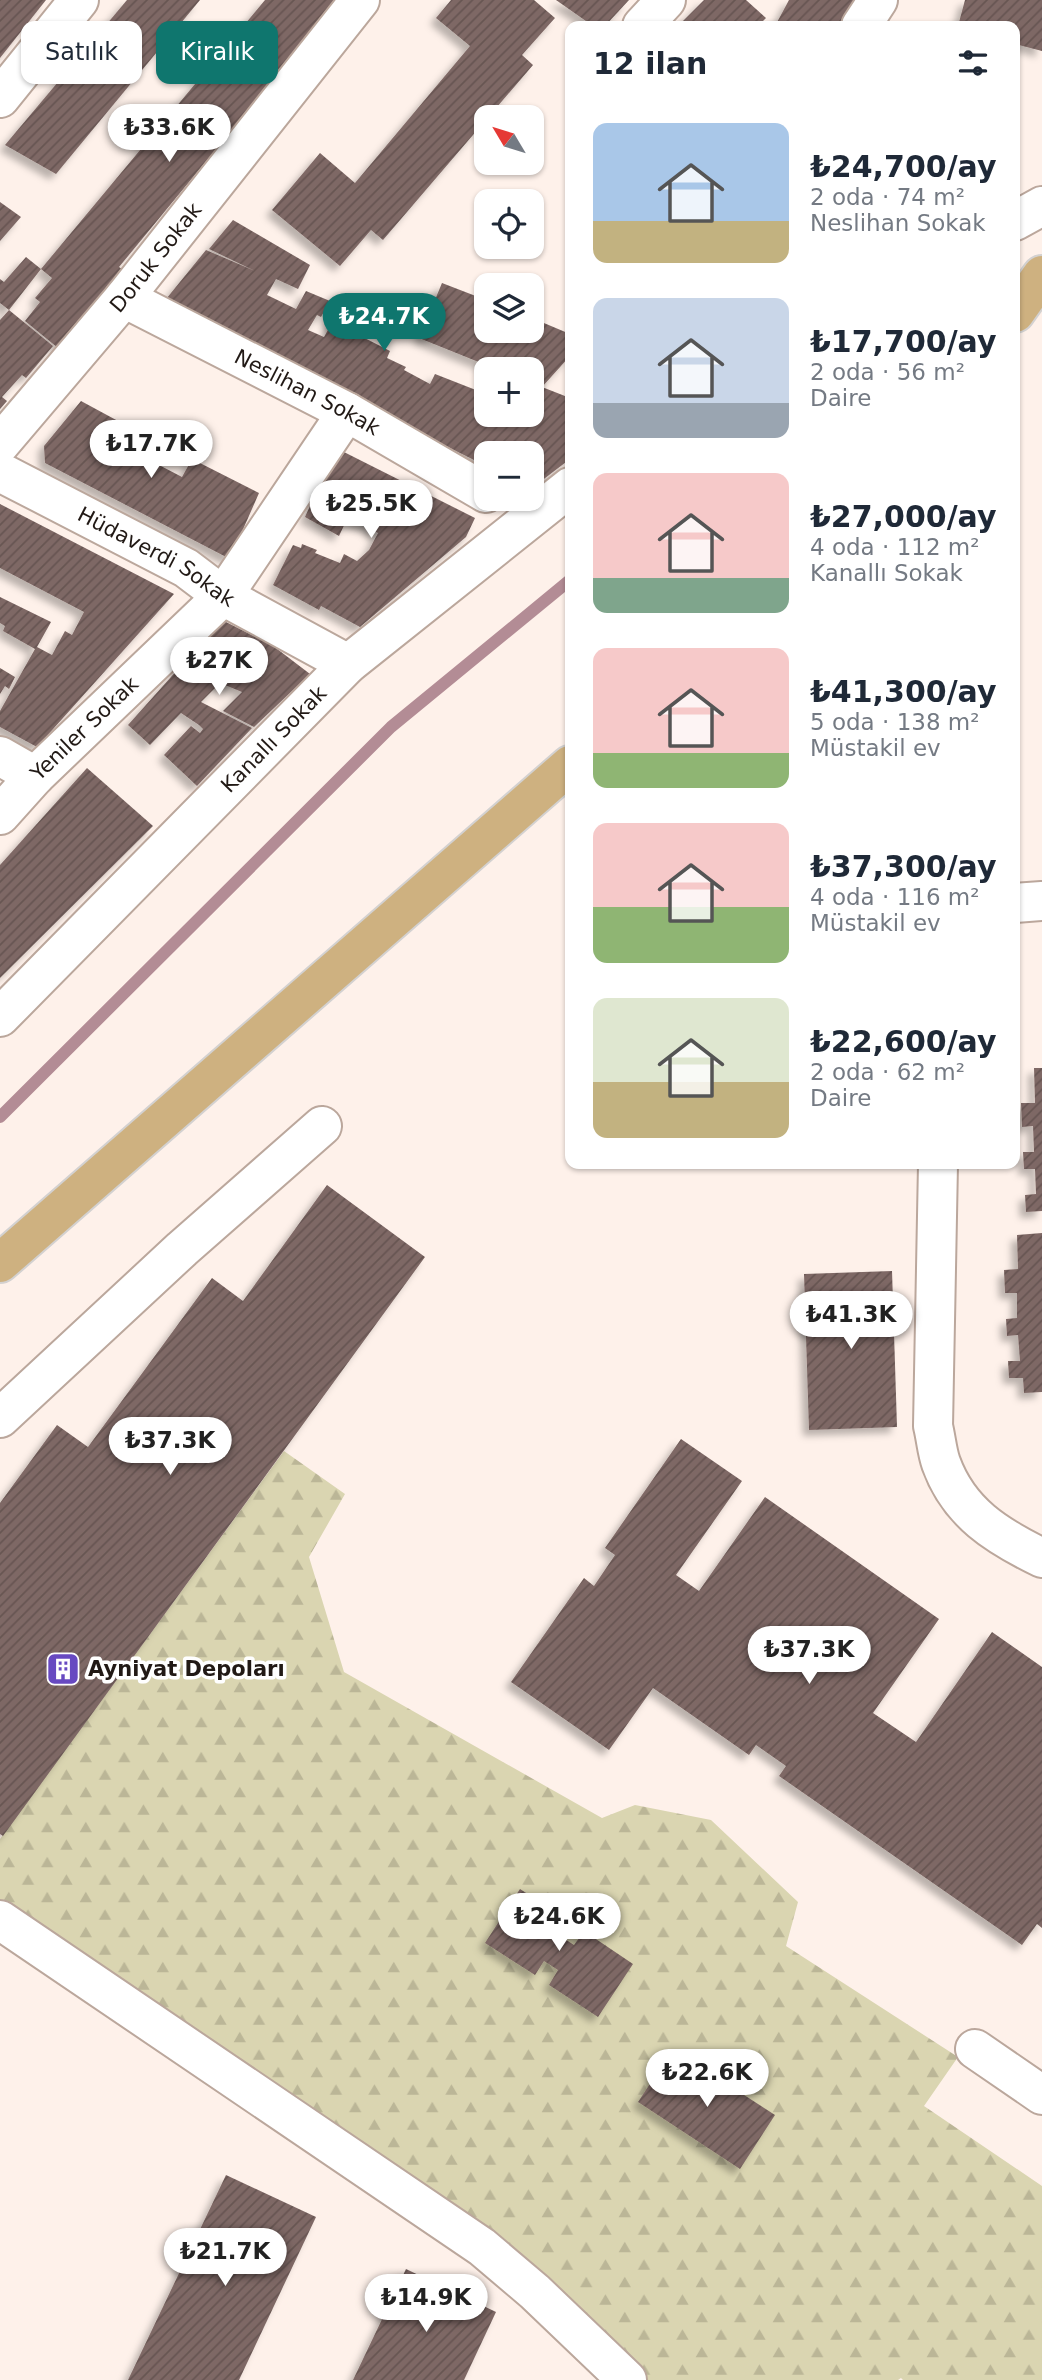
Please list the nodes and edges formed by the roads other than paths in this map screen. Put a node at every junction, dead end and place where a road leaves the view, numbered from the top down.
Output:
1 (79, 0) edge
2 (360, 0) edge
3 (666, 0) edge
4 (878, 0) edge
5 (647, 21) edge
6 (864, 21) edge
7 (0, 98) edge
8 (1042, 206) edge
9 (1020, 218) edge
10 (1042, 275) edge
11 (124, 298) junction
12 (1020, 306) edge
13 (347, 412) junction
14 (0, 444) edge
15 (0, 472) edge
16 (474, 486) edge
17 (565, 491) edge
18 (517, 511) edge
19 (529, 518) junction
20 (223, 596) junction
21 (348, 664) junction
22 (0, 756) edge
23 (565, 769) edge
24 (35, 776) junction
25 (0, 816) edge
26 (1042, 901) edge
27 (1020, 903) edge
28 (0, 1017) edge
29 (323, 1126) dead end
30 (938, 1169) edge
31 (0, 1263) edge
32 (0, 1418) edge
33 (1042, 1558) edge
34 (0, 1920) edge
35 (975, 2049) dead end
36 (1042, 2095) edge
37 (626, 2380) edge

1 - 7 street
2 - 11 street, Doruk Sokak
3 - 5 street
4 - 6 street
8 - 9 street
10 - 12 main road
11 - 13 street, Neslihan Sokak
11 - 14 street, Doruk Sokak
13 - 16 street, Neslihan Sokak
13 - 20 street, Yeniler Sokak
15 - 20 street, Hüdaverdi Sokak
17 - 19 street, Kanallı Sokak
18 - 19 street
19 - 21 street, Kanallı Sokak
20 - 21 street, Hüdaverdi Sokak
20 - 24 street, Yeniler Sokak
21 - 28 street, Kanallı Sokak
22 - 24 street
23 - 31 main road
24 - 25 street, Yeniler Sokak
26 - 27 street
29 - 32 street
30 - 33 street
34 - 37 street
35 - 36 street

